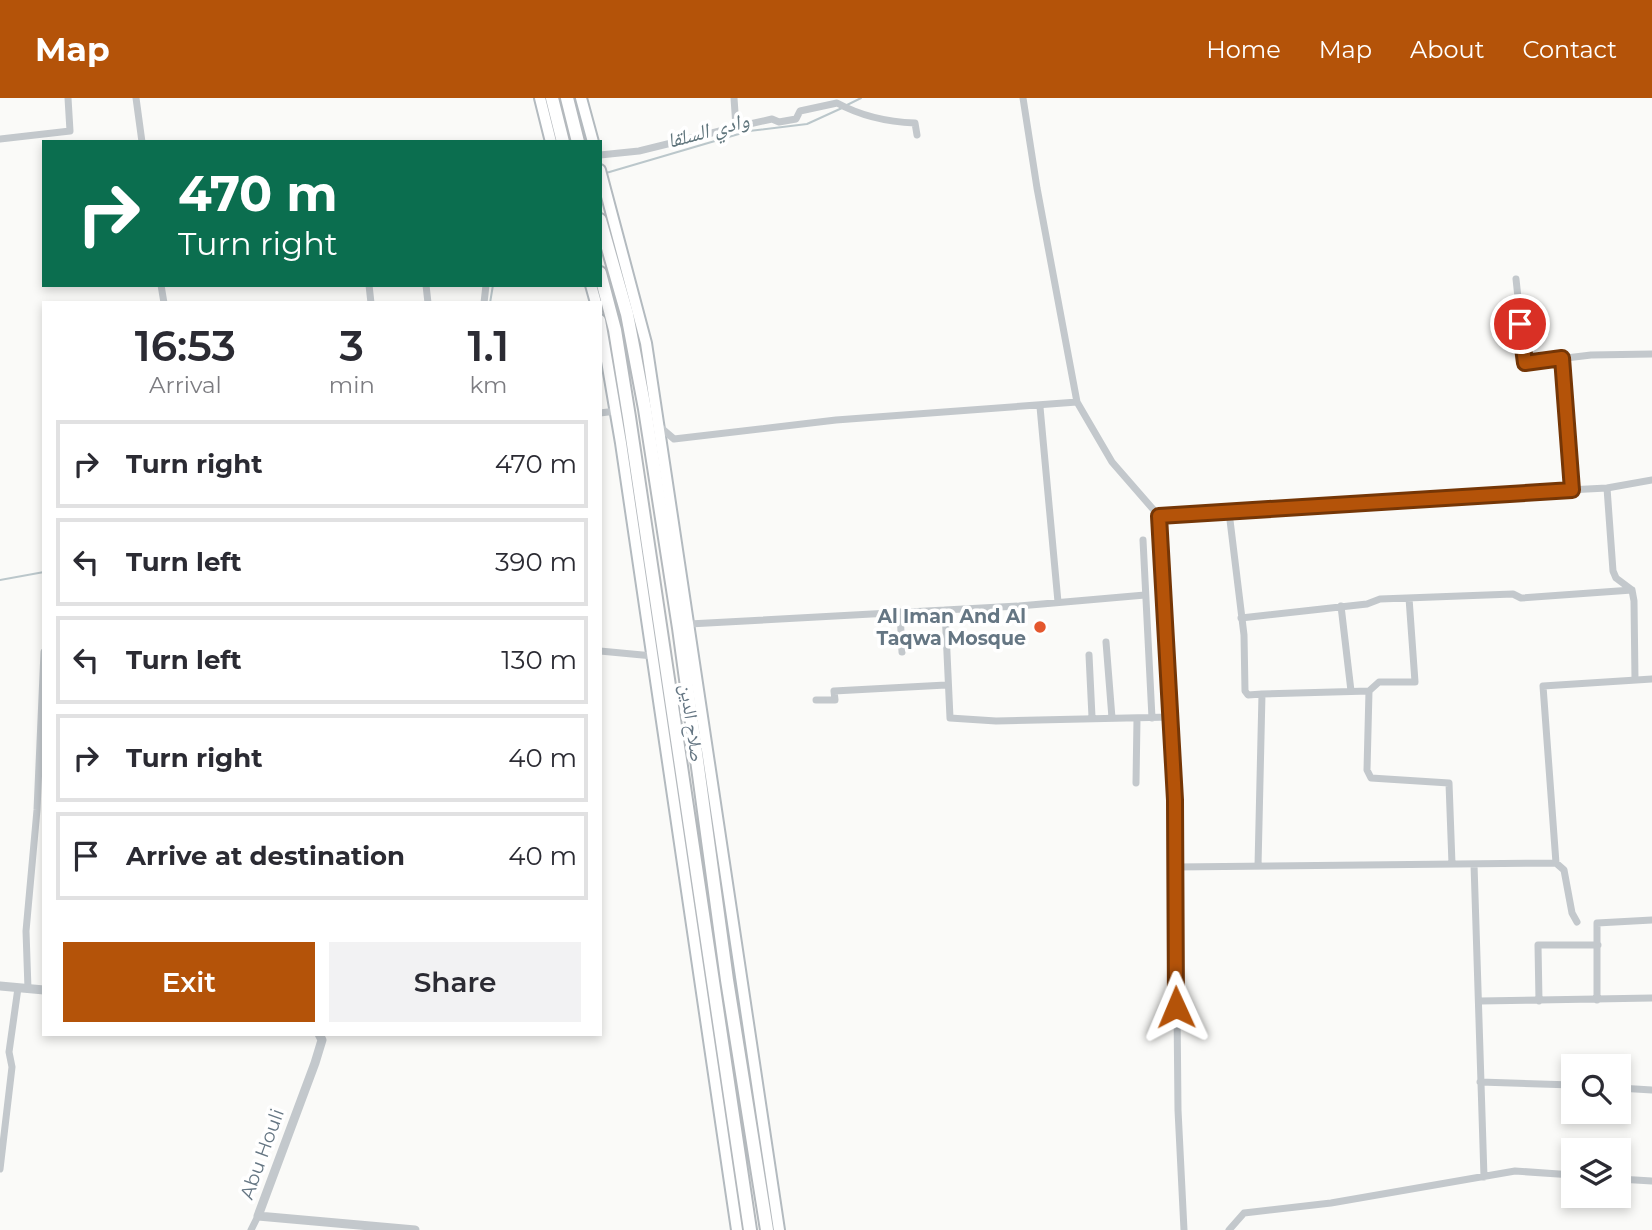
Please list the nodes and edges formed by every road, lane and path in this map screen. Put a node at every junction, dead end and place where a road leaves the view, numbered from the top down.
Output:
1 (68, 98) edge
2 (136, 98) edge
3 (540, 98) edge
4 (552, 98) edge
5 (567, 98) edge
6 (581, 98) edge
7 (734, 98) edge
8 (1023, 98) edge
9 (824, 101) edge
10 (736, 127) junction
11 (917, 135) dead end
12 (0, 139) edge
13 (142, 140) edge
14 (550, 140) edge
15 (562, 140) edge
16 (578, 140) edge
17 (592, 140) edge
18 (602, 155) edge
19 (602, 177) edge
20 (602, 227) edge
21 (1516, 279) dead end
22 (602, 281) edge
23 (602, 331) edge
24 (1652, 354) edge
25 (1562, 358) junction
26 (1077, 402) junction
27 (1040, 407) junction
28 (616, 411) junction
29 (602, 413) edge
30 (659, 426) junction
31 (674, 439) junction
32 (664, 460) junction
33 (1652, 480) edge
34 (1607, 488) junction
35 (1572, 490) junction
36 (1228, 512) junction
37 (1159, 516) junction
38 (1143, 540) dead end
39 (1632, 590) junction
40 (1145, 595) junction
41 (1409, 598) junction
42 (1058, 602) junction
43 (1341, 606) junction
44 (945, 610) junction
45 (900, 612) junction
46 (1241, 618) junction
47 (689, 624) junction
48 (1107, 642) dead end
49 (602, 651) edge
50 (902, 652) dead end
51 (1089, 655) dead end
52 (653, 656) junction
53 (1652, 679) edge
54 (1635, 680) junction
55 (946, 685) junction
56 (1351, 691) junction
57 (1369, 691) junction
58 (1262, 694) junction
59 (42, 697) edge
60 (816, 700) dead end
61 (1171, 717) junction
62 (1092, 718) junction
63 (1112, 718) junction
64 (1152, 718) junction
65 (1137, 719) junction
66 (1136, 783) dead end
67 (1556, 863) junction
68 (1452, 864) junction
69 (1475, 864) junction
70 (1258, 866) junction
71 (1176, 867) junction
72 (698, 872) junction
73 (713, 878) junction
74 (1652, 920) edge
75 (1577, 922) dead end
76 (1598, 944) junction
77 (0, 986) edge
78 (23, 988) junction
79 (42, 990) edge
80 (1652, 998) edge
81 (1597, 1000) junction
82 (1480, 1001) junction
83 (1539, 1001) junction
84 (733, 1014) junction
85 (718, 1015) junction
86 (321, 1036) edge
87 (1480, 1082) junction
88 (1561, 1085) edge
89 (1631, 1089) edge
90 (1652, 1090) edge
91 (0, 1169) edge
92 (1561, 1174) edge
93 (1484, 1177) junction
94 (1631, 1180) edge
95 (1652, 1181) edge
96 (258, 1216) junction
97 (777, 1229) edge
98 (251, 1230) edge
99 (415, 1230) edge
100 (737, 1230) edge
101 (750, 1230) edge
102 (1184, 1230) edge
103 (1229, 1230) edge

1 - 12 street
2 - 13 street
3 - 14 main road
4 - 15 highway
5 - 16 highway
6 - 17 main road
7 - 10 street
8 - 26 street
9 - 10 street
9 - 11 street
10 - 18 street
19 - 30 main road
20 - 73 highway, صلاح الدين
21 - 25 street
22 - 72 highway, صلاح الدين
23 - 28 main road
24 - 25 street
25 - 35 street
26 - 27 street
26 - 37 street
27 - 31 street
27 - 42 street
28 - 29 street
28 - 52 main road
30 - 31 street
30 - 32 main road
31 - 32 street
32 - 47 main road
33 - 34 street
34 - 35 street
34 - 39 street
35 - 36 street
36 - 37 street
36 - 46 street
37 - 61 street
38 - 40 street
39 - 41 street
39 - 54 street
40 - 42 street
40 - 64 street
41 - 43 street
41 - 57 street
42 - 44 street
43 - 46 street
43 - 56 street
44 - 45 street
44 - 55 street
45 - 47 street
45 - 50 street
46 - 58 street
47 - 97 main road
48 - 63 street
49 - 52 street
51 - 62 street
52 - 100 main road
53 - 54 street
54 - 67 street
55 - 60 street
55 - 62 street
56 - 57 street
56 - 58 street
57 - 68 street
58 - 70 street
59 - 78 street
61 - 64 street
61 - 71 street
62 - 63 street
63 - 65 street
64 - 65 street
65 - 66 street
67 - 69 street
67 - 75 street
68 - 69 street
68 - 70 street
69 - 82 street
70 - 71 street
71 - 102 street
72 - 73 highway
72 - 85 highway, صلاح الدين
73 - 84 highway, صلاح الدين
74 - 76 street
76 - 81 street
76 - 83 street
77 - 78 street
78 - 79 street
78 - 91 street
80 - 81 street
81 - 83 street
82 - 83 street
82 - 87 street
84 - 85 highway
84 - 97 highway, صلاح الدين
85 - 101 highway, صلاح الدين
86 - 96 street, Abu Houli
87 - 88 street
87 - 93 street
89 - 90 street
92 - 93 street
93 - 103 street
94 - 95 street
96 - 98 street
96 - 99 street, Abu Houli

